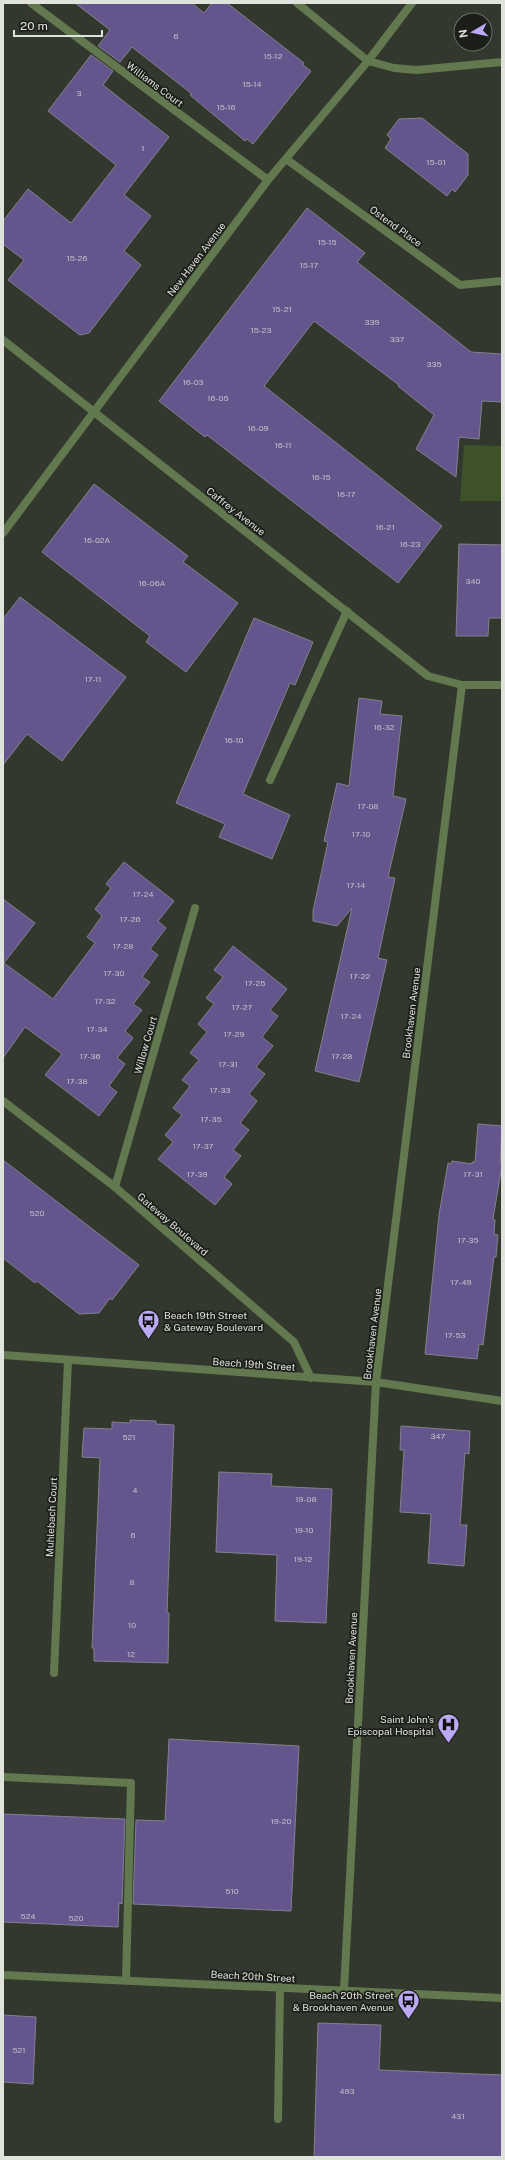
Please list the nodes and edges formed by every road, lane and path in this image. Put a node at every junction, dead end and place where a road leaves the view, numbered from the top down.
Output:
1 (30, 3) edge
2 (297, 3) edge
3 (412, 3) edge
4 (368, 61) junction
5 (502, 62) edge
6 (286, 159) junction
7 (268, 180) junction
8 (502, 280) edge
9 (3, 340) edge
10 (95, 412) junction
11 (3, 532) edge
12 (347, 611) junction
13 (462, 685) junction
14 (502, 685) edge
15 (270, 780) dead end
16 (195, 908) dead end
17 (3, 1101) edge
18 (115, 1187) junction
19 (3, 1355) edge
20 (68, 1361) junction
21 (311, 1378) junction
22 (376, 1382) junction
23 (502, 1401) edge
24 (54, 1673) dead end
25 (3, 1776) edge
26 (3, 1975) edge
27 (126, 1980) junction
28 (280, 1987) junction
29 (344, 1990) junction
30 (502, 1998) edge
31 (278, 2119) dead end

1 - 7 street, Williams Court
2 - 4 street
3 - 4 street, New Haven Avenue
4 - 5 street
4 - 6 street, New Haven Avenue
6 - 7 street, New Haven Avenue
6 - 8 street, Ostend Place
7 - 10 street, New Haven Avenue
9 - 10 street, Caffrey Avenue
10 - 11 street, New Haven Avenue
10 - 12 street, Caffrey Avenue
12 - 13 street, Caffrey Avenue
12 - 15 street
13 - 14 street, Caffrey Avenue
13 - 22 street, Brookhaven Avenue
16 - 18 street, Willow Court
17 - 18 street, Gateway Boulevard
18 - 21 street, Gateway Boulevard
19 - 20 street, Beach 19th Street
20 - 21 street, Beach 19th Street
20 - 24 street, Muhlebach Court
21 - 22 street, Beach 19th Street
22 - 23 street, Beach 19th Street
22 - 29 street, Brookhaven Avenue
25 - 27 street
26 - 27 street, Beach 20th Street
27 - 28 street, Beach 20th Street
28 - 29 street, Beach 20th Street
28 - 31 street
29 - 30 street, Beach 20th Street

